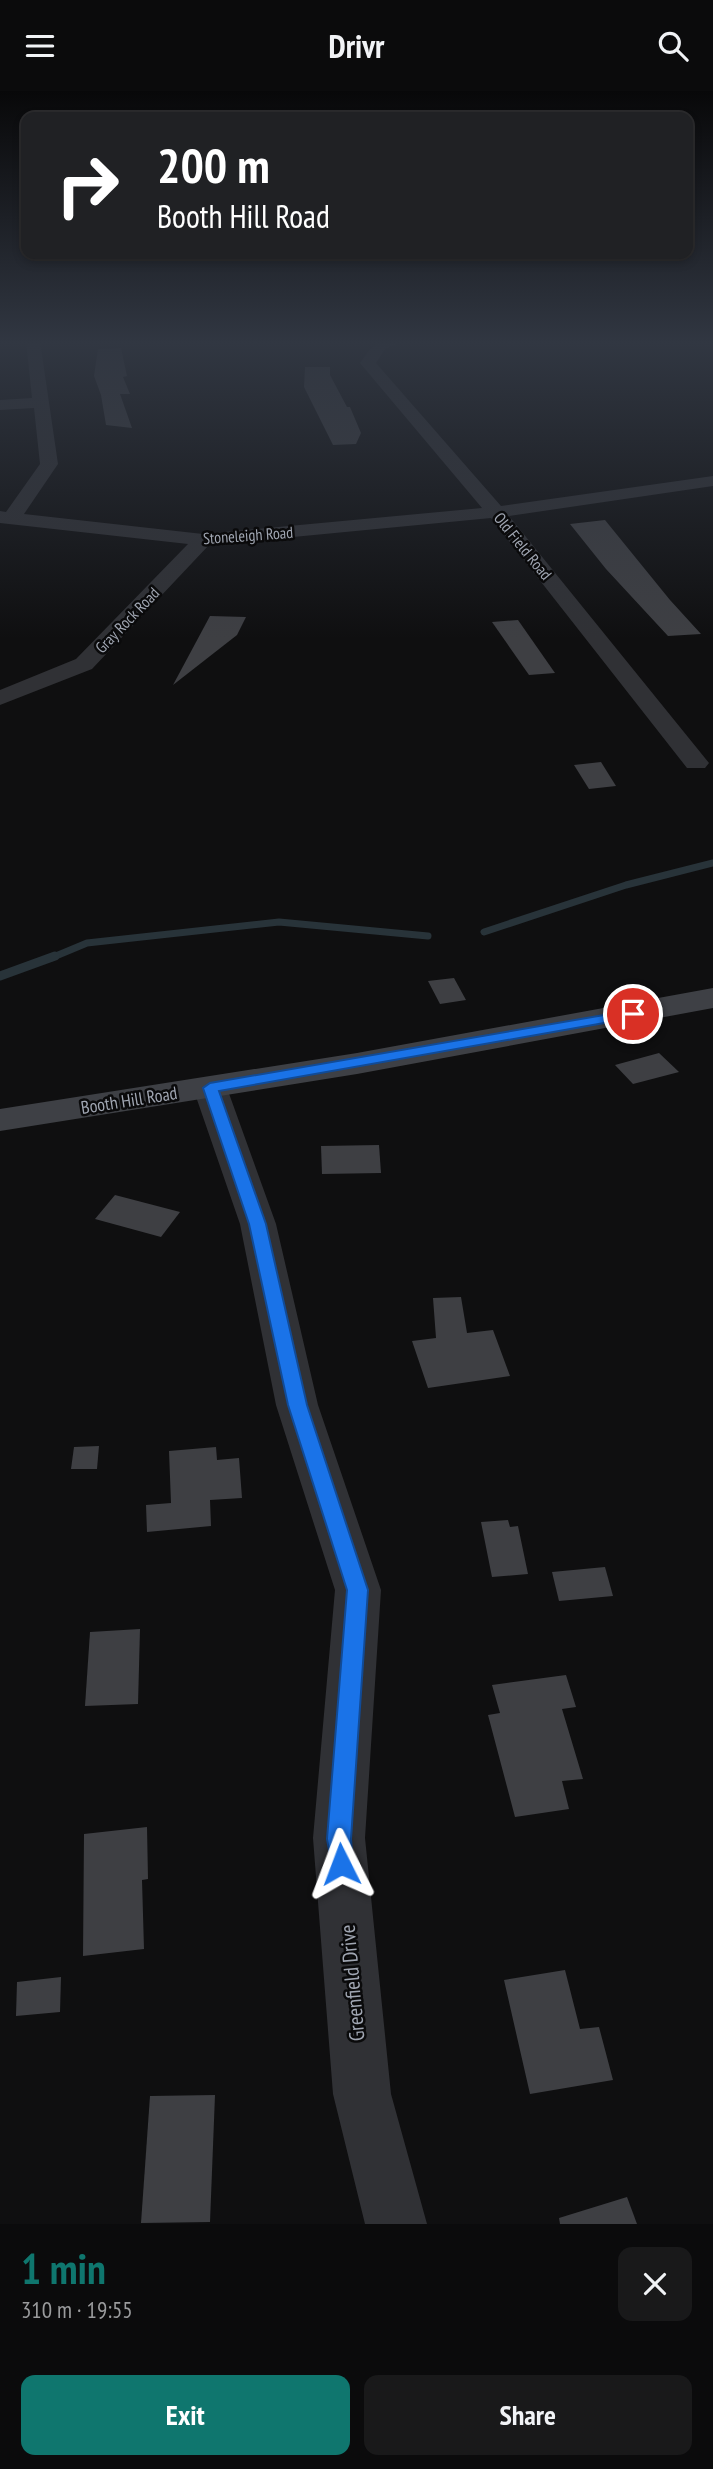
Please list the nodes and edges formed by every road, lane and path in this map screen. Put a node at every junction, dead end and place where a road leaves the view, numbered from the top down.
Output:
1 (45, 441) edge
2 (435, 441) edge
3 (713, 481) edge
4 (496, 512) junction
5 (6, 517) edge
6 (203, 540) junction
7 (0, 698) edge
8 (696, 763) dead end
9 (713, 998) edge
10 (210, 1088) junction
11 (0, 1120) edge
12 (396, 2224) edge

1 - 5 street
2 - 4 street, Old Field Road
3 - 4 street, Stoneleigh Road
4 - 6 street, Stoneleigh Road
4 - 8 street, Old Field Road
5 - 6 street, Stoneleigh Road
6 - 7 street, Gray Rock Road
9 - 10 street, Booth Hill Road
10 - 11 street, Booth Hill Road
10 - 12 street, Greenfield Drive

